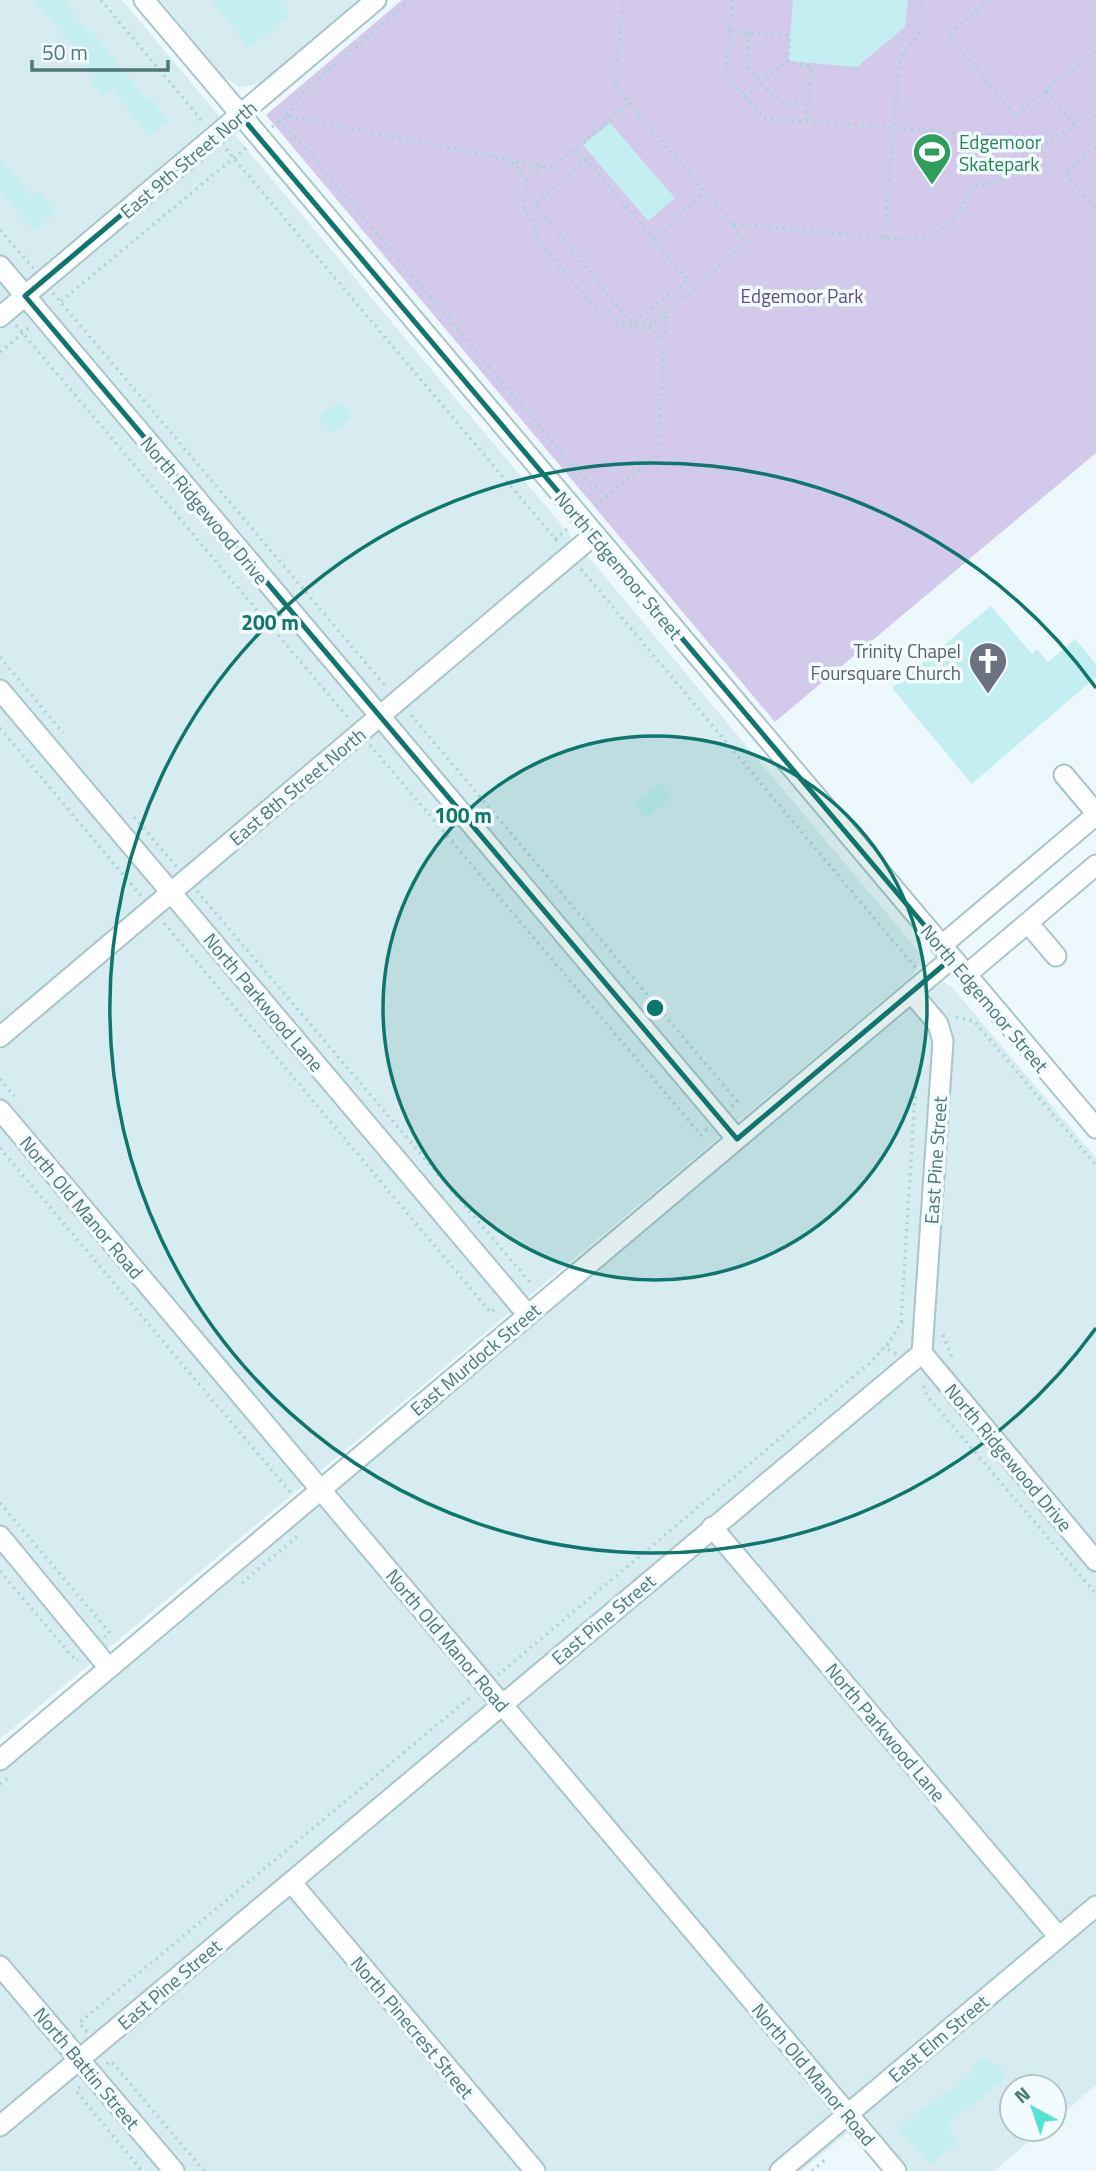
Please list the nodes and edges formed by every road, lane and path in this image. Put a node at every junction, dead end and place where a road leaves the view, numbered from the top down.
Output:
1 (101, 0) edge
2 (144, 0) edge
3 (376, 0) edge
4 (411, 0) edge
5 (623, 0) edge
6 (733, 0) edge
7 (922, 0) edge
8 (988, 0) edge
9 (730, 31) junction
10 (749, 33) junction
11 (1096, 49) edge
12 (788, 61) junction
13 (762, 83) junction
14 (1047, 90) junction
15 (746, 97) junction
16 (630, 103) junction
17 (808, 104) junction
18 (240, 114) junction
19 (287, 116) junction
20 (1096, 116) edge
21 (806, 121) junction
22 (279, 122) junction
23 (1076, 127) junction
24 (894, 128) junction
25 (215, 136) junction
26 (259, 136) junction
27 (1050, 140) junction
28 (1096, 147) edge
29 (576, 148) junction
30 (234, 158) junction
31 (511, 160) junction
32 (587, 161) junction
33 (543, 166) junction
34 (527, 180) junction
35 (705, 192) junction
36 (1096, 210) edge
37 (732, 224) junction
38 (0, 230) edge
39 (884, 237) junction
40 (653, 239) junction
41 (0, 265) edge
42 (43, 281) junction
43 (25, 296) junction
44 (61, 301) junction
45 (666, 312) junction
46 (43, 316) junction
47 (0, 317) edge
48 (650, 326) junction
49 (664, 343) junction
50 (0, 352) edge
51 (607, 496) junction
52 (580, 518) junction
53 (594, 535) junction
54 (555, 539) junction
55 (570, 556) junction
56 (0, 690) edge
57 (398, 701) junction
58 (379, 717) junction
59 (0, 728) edge
60 (1064, 775) dead end
61 (1096, 814) edge
62 (1096, 864) edge
63 (172, 892) junction
64 (152, 909) junction
65 (1028, 923) junction
66 (946, 952) junction
67 (1056, 956) dead end
68 (966, 975) junction
69 (918, 986) junction
70 (952, 1012) dead end
71 (0, 1037) edge
72 (915, 1096) dead end
73 (0, 1110) edge
74 (719, 1118) junction
75 (1096, 1128) edge
76 (701, 1135) dead end
77 (737, 1139) junction
78 (0, 1148) edge
79 (1096, 1165) edge
80 (491, 1313) dead end
81 (528, 1315) junction
82 (901, 1322) dead end
83 (888, 1343) dead end
84 (922, 1353) junction
85 (321, 1489) junction
86 (301, 1505) junction
87 (712, 1527) junction
88 (0, 1536) edge
89 (1096, 1561) edge
90 (0, 1571) edge
91 (76, 1661) dead end
92 (109, 1668) junction
93 (486, 1684) junction
94 (502, 1704) junction
95 (0, 1760) edge
96 (291, 1882) junction
97 (1096, 1906) edge
98 (1059, 1937) junction
99 (0, 1966) edge
100 (97, 2044) junction
101 (80, 2059) junction
102 (111, 2061) dead end
103 (848, 2114) junction
104 (0, 2126) edge
105 (174, 2171) edge
106 (535, 2171) edge
107 (780, 2171) edge
108 (896, 2171) edge

1 - 25 path
2 - 18 street, North Edgemoor Street
3 - 18 street, East 9th Street North
4 - 19 path
5 - 16 path
6 - 9 path
7 - 24 path
8 - 14 path
9 - 10 path
9 - 15 path
10 - 12 path
10 - 13 path
11 - 14 path
12 - 13 path
12 - 17 path
13 - 15 path
13 - 17 path
14 - 23 path
15 - 21 path
16 - 29 path
16 - 35 path
17 - 21 path
18 - 25 street, East 9th Street North
18 - 26 street, North Edgemoor Street
19 - 22 path
19 - 31 path
20 - 23 path
21 - 24 path
22 - 26 path
22 - 51 path
23 - 27 path
24 - 27 path
24 - 39 path
25 - 30 path
25 - 42 street, East 9th Street North
26 - 30 path
26 - 52 street, North Edgemoor Street
27 - 39 path
28 - 36 path
29 - 32 path
29 - 33 path
30 - 44 path
30 - 54 path
31 - 33 path
31 - 34 path
32 - 40 path
32 - 40 path
33 - 34 path
34 - 48 path
35 - 37 path
35 - 40 path
37 - 39 path
37 - 45 path
38 - 42 path
41 - 43 street, North Ridgewood Drive
42 - 43 street, East 9th Street North
42 - 44 path
43 - 46 street, North Ridgewood Drive
43 - 47 street, East 9th Street North
44 - 46 path
44 - 57 path
45 - 48 path
45 - 49 path
46 - 50 path
46 - 58 street, North Ridgewood Drive
48 - 49 path
49 - 51 path
51 - 52 path
52 - 53 street, North Edgemoor Street
52 - 54 path
53 - 55 street, East 8th Street North
53 - 66 street, North Edgemoor Street
54 - 55 path
55 - 57 street, East 8th Street North
55 - 69 path
56 - 63 street, North Parkwood Lane
57 - 58 street, East 8th Street North
57 - 74 path
58 - 63 street, East 8th Street North
58 - 74 street, North Ridgewood Drive
59 - 64 path
60 - 61 street
61 - 66 street, East Murdock Street
62 - 65 street
63 - 64 street, East 8th Street North
63 - 81 street, North Parkwood Lane
64 - 71 street, East 8th Street North
64 - 80 path
65 - 67 street
65 - 68 street
66 - 68 street, North Edgemoor Street
66 - 69 street, East Murdock Street
68 - 75 street, North Edgemoor Street
69 - 77 street, East Murdock Street
69 - 84 street, East Pine Street
70 - 79 path
72 - 82 path
73 - 85 street, North Old Manor Road
74 - 76 path
74 - 77 street, North Ridgewood Drive
77 - 81 street, East Murdock Street
78 - 86 path
81 - 85 street, East Murdock Street
83 - 93 path
84 - 87 street, East Pine Street
84 - 89 street, North Ridgewood Drive
85 - 86 street, East Murdock Street
85 - 93 street, North Old Manor Road
86 - 92 street, East Murdock Street
87 - 94 street, East Pine Street
87 - 98 street, North Parkwood Lane
88 - 92 street
90 - 91 path
92 - 95 street, East Murdock Street
93 - 94 street, North Old Manor Road
93 - 100 path
94 - 96 street, East Pine Street
94 - 103 street, North Old Manor Road
96 - 100 street, East Pine Street
96 - 106 street, North Pinecrest Street
97 - 98 street, East Elm Street
98 - 103 street, East Elm Street
99 - 101 street, North Battin Street
100 - 101 street, East Pine Street
100 - 102 path
101 - 104 street, East Pine Street
101 - 105 street, North Battin Street
103 - 107 street, East Elm Street
103 - 108 street, North Old Manor Road

